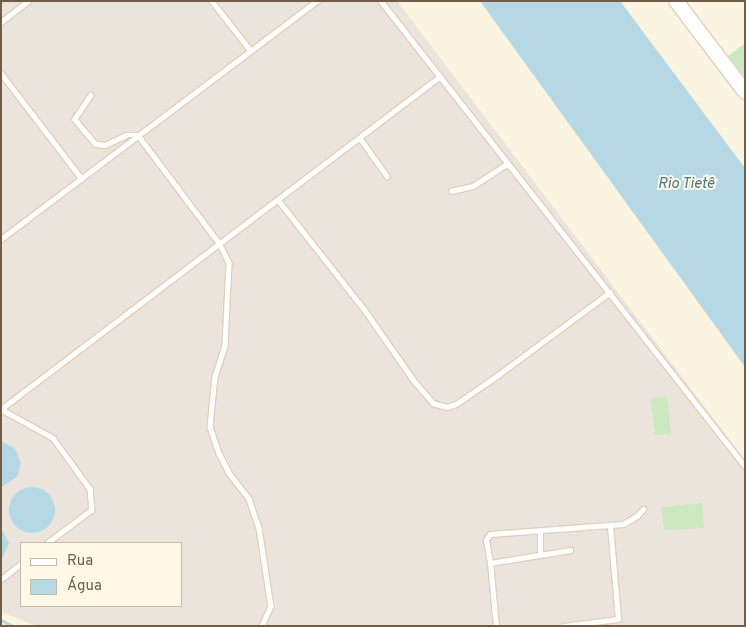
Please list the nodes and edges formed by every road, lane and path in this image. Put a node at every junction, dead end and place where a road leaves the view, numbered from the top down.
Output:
1 (28, 1) edge
2 (212, 1) edge
3 (317, 1) edge
4 (381, 1) edge
5 (676, 1) edge
6 (1, 22) edge
7 (251, 51) junction
8 (1, 73) edge
9 (438, 77) junction
10 (745, 92) edge
11 (91, 95) dead end
12 (138, 135) junction
13 (360, 138) junction
14 (507, 164) junction
15 (387, 176) dead end
16 (82, 179) junction
17 (451, 191) dead end
18 (278, 201) junction
19 (1, 239) edge
20 (219, 243) junction
21 (610, 292) junction
22 (1, 409) edge
23 (745, 466) edge
24 (643, 509) dead end
25 (610, 525) junction
26 (540, 532) junction
27 (49, 542) edge
28 (570, 550) dead end
29 (540, 554) junction
30 (490, 563) junction
31 (20, 565) edge
32 (1, 579) edge
33 (262, 626) edge
34 (496, 626) edge
35 (564, 626) edge

1 - 6 lane
2 - 7 lane
3 - 7 lane
4 - 9 lane
5 - 10 main road
7 - 12 lane
8 - 16 lane
9 - 13 lane
9 - 14 lane
11 - 12 lane
12 - 16 lane
12 - 20 lane
13 - 15 lane
13 - 18 lane
14 - 17 lane
14 - 21 lane
16 - 19 lane
18 - 20 lane
18 - 21 lane
20 - 22 lane
20 - 33 lane
21 - 23 lane
22 - 27 lane
24 - 25 lane
25 - 26 lane
25 - 35 lane
26 - 29 lane
26 - 30 lane
28 - 29 lane
29 - 30 lane
30 - 34 lane
31 - 32 lane

